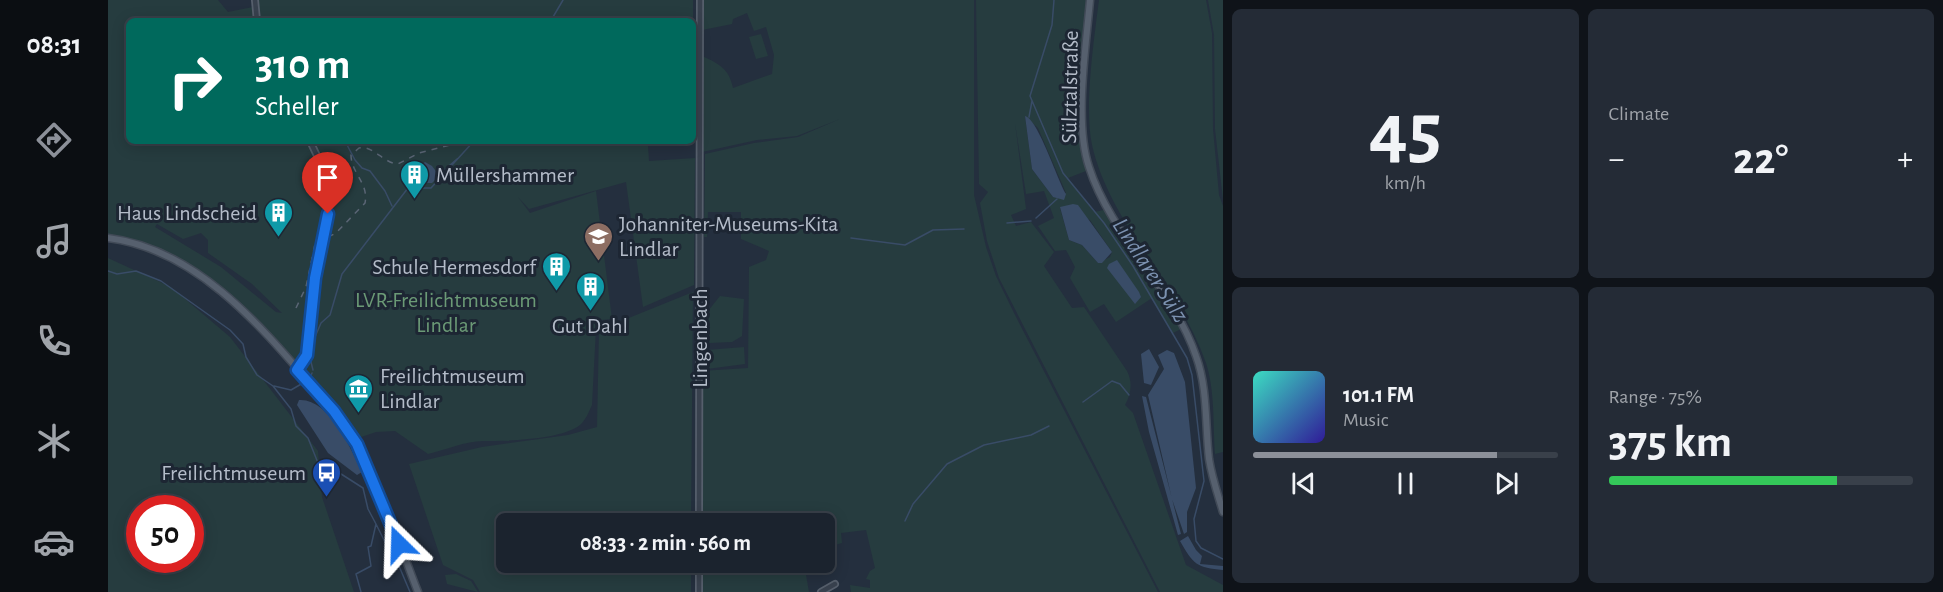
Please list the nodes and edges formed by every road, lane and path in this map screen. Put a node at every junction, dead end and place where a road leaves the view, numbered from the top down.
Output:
1 (255, 0) edge
2 (700, 0) edge
3 (1090, 0) edge
4 (257, 18) edge
5 (311, 144) edge
6 (108, 238) edge
7 (297, 370) junction
8 (1223, 512) edge
9 (699, 513) edge
10 (699, 573) edge
11 (835, 584) dead end
12 (418, 592) edge
13 (699, 592) edge
14 (821, 592) edge

1 - 4 street
2 - 9 street, Lingenbach
3 - 8 main road, Sülztalstraße
5 - 7 street
6 - 7 main road
7 - 12 main road
10 - 13 street
11 - 14 street

